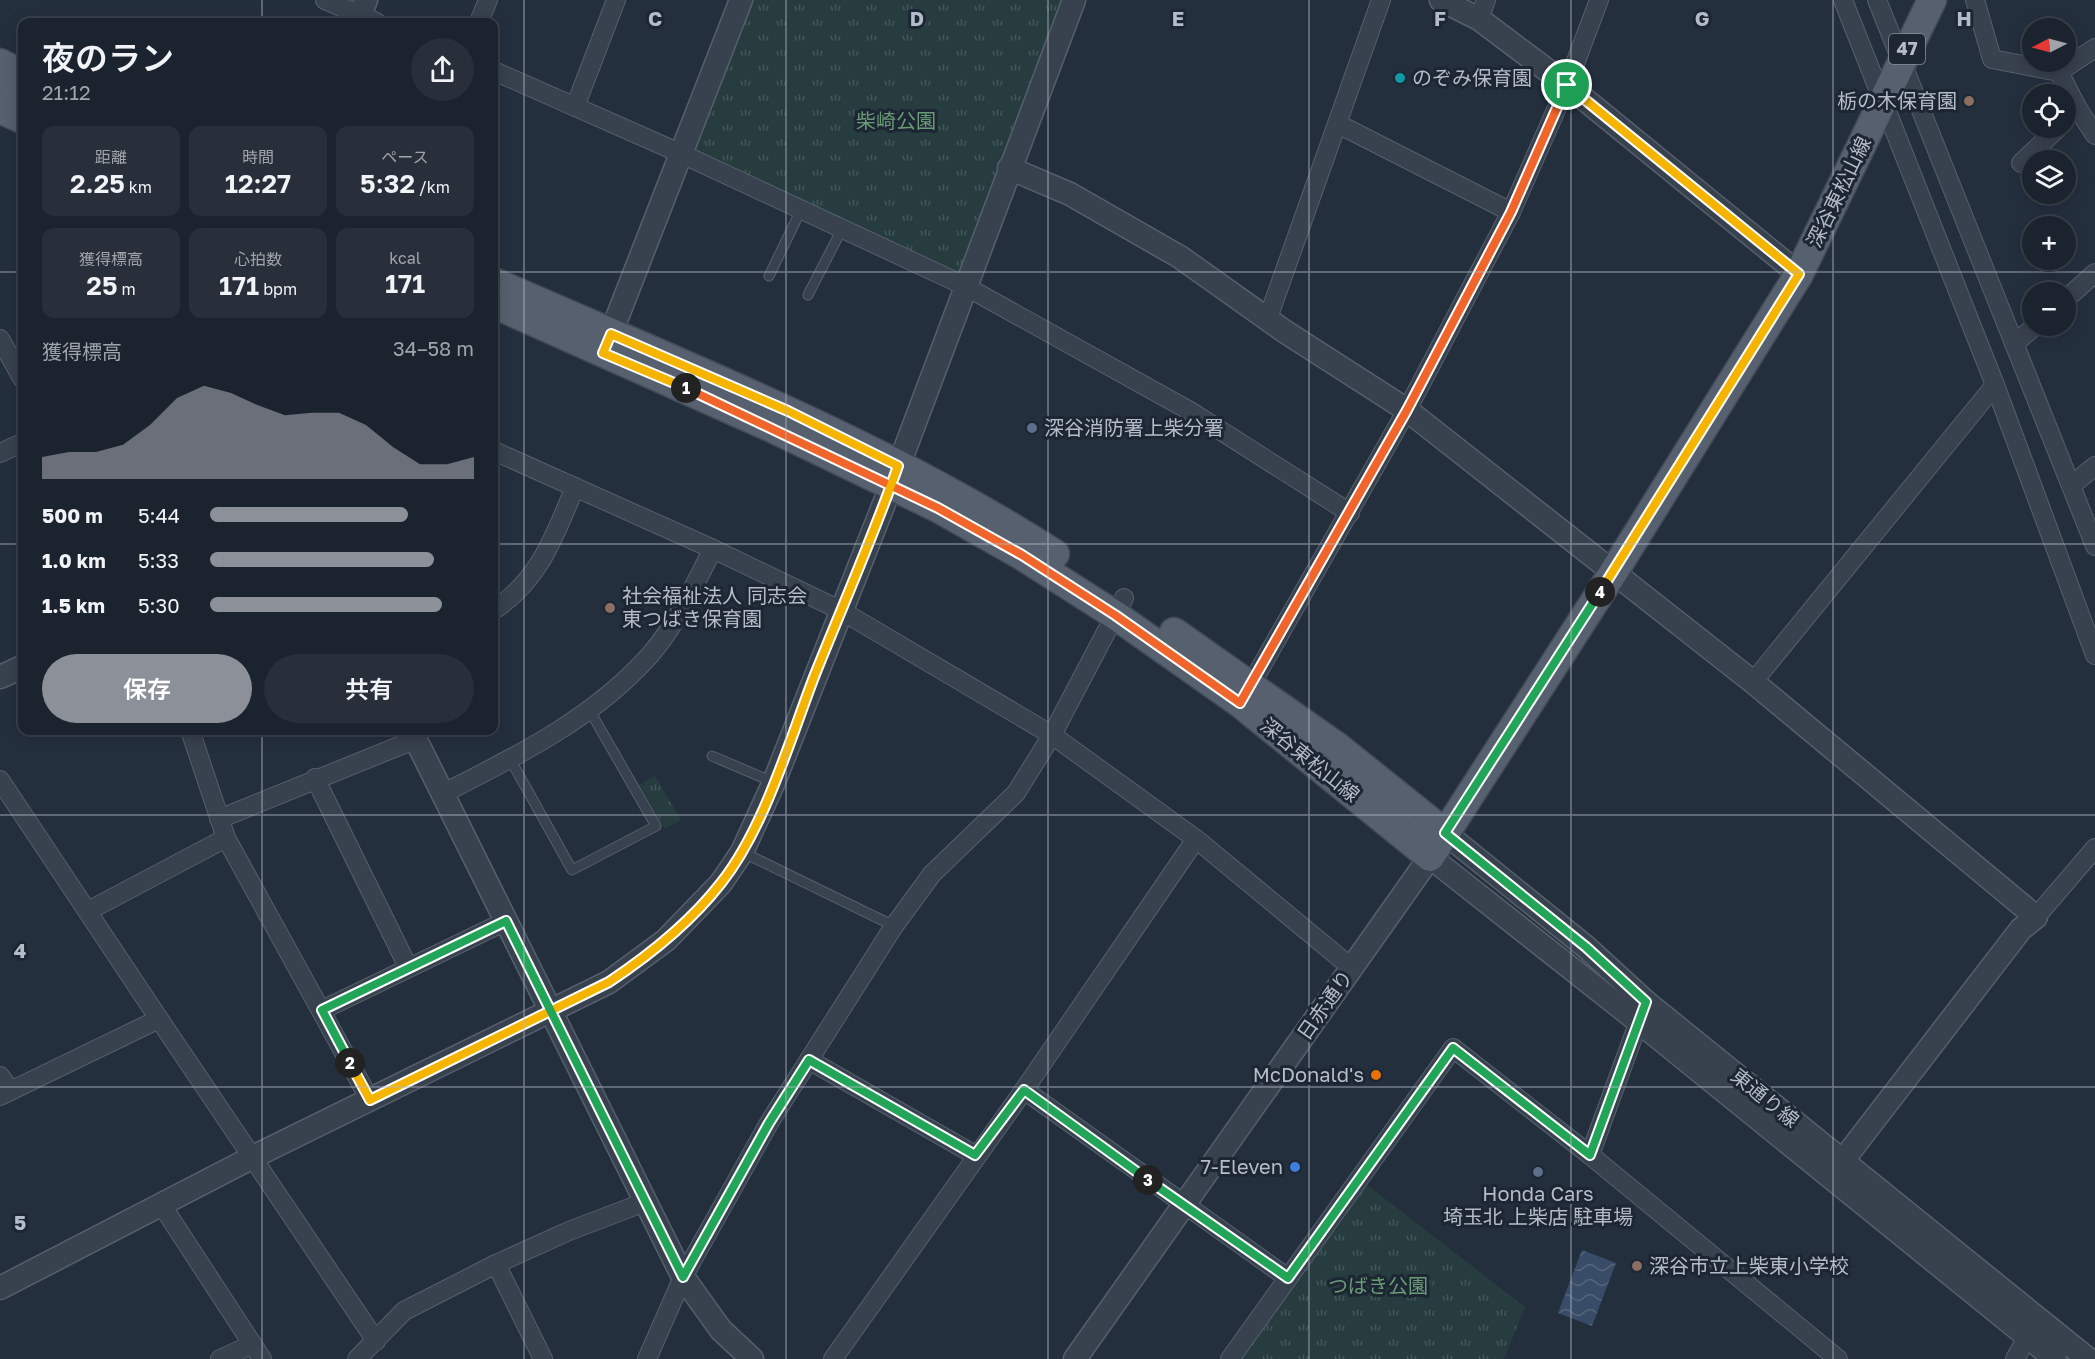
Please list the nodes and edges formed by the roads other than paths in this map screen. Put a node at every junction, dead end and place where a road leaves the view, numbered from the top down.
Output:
1 (325, 0) edge
2 (488, 0) edge
3 (616, 0) edge
4 (741, 0) edge
5 (1074, 0) edge
6 (1381, 0) edge
7 (1441, 0) edge
8 (1599, 0) edge
9 (1843, 0) edge
10 (1877, 0) edge
11 (1932, 0) edge
12 (1975, 0) edge
13 (1483, 10) edge
14 (365, 15) edge
15 (481, 18) edge
16 (0, 42) edge
17 (2095, 48) edge
18 (18, 50) edge
19 (2076, 61) edge
20 (1900, 62) junction
21 (0, 63) edge
22 (2022, 65) edge
23 (18, 72) edge
24 (2059, 72) edge
25 (498, 73) edge
26 (2063, 84) edge
27 (1567, 85) junction
28 (0, 86) edge
29 (18, 94) edge
30 (1883, 99) junction
31 (575, 106) junction
32 (0, 109) edge
33 (18, 117) edge
34 (2076, 118) edge
35 (1338, 124) junction
36 (2095, 134) edge
37 (2047, 138) edge
38 (682, 154) junction
39 (2021, 163) dead end
40 (1009, 168) junction
41 (801, 210) junction
42 (1511, 212) junction
43 (842, 229) junction
44 (2095, 273) edge
45 (1799, 274) junction
46 (770, 276) dead end
47 (965, 286) junction
48 (2076, 290) edge
49 (808, 295) dead end
50 (498, 298) edge
51 (1268, 318) junction
52 (2023, 336) edge
53 (0, 339) edge
54 (607, 343) junction
55 (2014, 344) junction
56 (18, 371) edge
57 (1995, 386) junction
58 (1407, 410) junction
59 (18, 444) edge
60 (0, 453) edge
61 (498, 453) edge
62 (2095, 466) edge
63 (894, 476) junction
64 (2072, 485) junction
65 (575, 487) junction
66 (1350, 513) junction
67 (2095, 546) edge
68 (713, 549) junction
69 (1613, 573) junction
70 (1119, 606) junction
71 (498, 607) edge
72 (840, 610) junction
73 (2095, 655) edge
74 (1753, 682) junction
75 (1246, 694) junction
76 (591, 711) junction
77 (192, 735) edge
78 (413, 735) edge
79 (1052, 735) junction
80 (712, 756) dead end
81 (510, 759) junction
82 (315, 778) junction
83 (0, 780) edge
84 (774, 782) junction
85 (442, 794) junction
86 (219, 819) junction
87 (1445, 833) junction
88 (226, 838) junction
89 (1196, 838) junction
90 (2095, 848) edge
91 (742, 852) junction
92 (1430, 857) junction
93 (88, 911) junction
94 (2036, 917) junction
95 (506, 921) junction
96 (894, 926) junction
97 (408, 966) junction
98 (1352, 968) junction
99 (322, 1010) junction
100 (552, 1011) junction
101 (1642, 1012) junction
102 (159, 1019) junction
103 (809, 1060) junction
104 (4, 1087) edge
105 (1024, 1090) junction
106 (370, 1100) junction
107 (975, 1155) junction
108 (1590, 1155) junction
109 (253, 1157) junction
110 (1837, 1169) junction
111 (645, 1202) junction
112 (162, 1204) junction
113 (1183, 1206) junction
114 (496, 1264) junction
115 (683, 1277) junction
116 (1288, 1278) junction
117 (0, 1288) edge
118 (2032, 1327) junction
119 (375, 1341) junction
120 (257, 1352) edge
121 (220, 1359) edge
122 (357, 1359) edge
123 (543, 1359) edge
124 (647, 1359) edge
125 (752, 1359) edge
126 (833, 1359) edge
127 (1076, 1359) edge
128 (1230, 1359) edge
129 (1838, 1359) edge
130 (2015, 1359) edge
131 (2055, 1359) edge
132 (2088, 1359) edge

1 - 14 street
2 - 15 street
3 - 31 street
4 - 38 street
5 - 40 street
6 - 35 street
7 - 13 street
8 - 27 street
9 - 30 street
10 - 20 street
11 - 20 main road, 深谷東松山線 / 47
12 - 22 street
13 - 27 street
16 - 18 main road
17 - 19 street
20 - 30 main road, 深谷東松山線 / 47
20 - 55 street
21 - 23 main road
24 - 26 street
25 - 31 street
27 - 42 street
27 - 45 street
28 - 29 main road
30 - 45 main road, 深谷東松山線 / 47
30 - 57 street
31 - 38 street
32 - 33 main road
34 - 36 street
35 - 42 street
35 - 51 street
37 - 39 street
38 - 41 street
38 - 54 street
40 - 47 street
40 - 51 street
41 - 43 street
41 - 46 lane
42 - 58 street
43 - 47 street
43 - 49 lane
44 - 48 street
45 - 69 main road, 深谷東松山線 / 47
47 - 63 street
47 - 66 street
50 - 54 main road, 深谷東松山線
51 - 58 street
52 - 55 street
53 - 56 street
54 - 63 main road, 深谷東松山線
55 - 64 street
57 - 73 street
57 - 74 street
58 - 66 street
58 - 69 street
59 - 60 street
61 - 65 street
62 - 64 street
63 - 70 main road, 深谷東松山線
63 - 72 street
64 - 67 street
65 - 68 street
65 - 71 street
66 - 75 street
68 - 72 street
68 - 76 street
69 - 74 street
69 - 87 main road, 深谷東松山線 / 47
70 - 75 main road, 深谷東松山線
70 - 79 street
72 - 79 street
72 - 84 street
74 - 94 street
75 - 87 main road, 深谷東松山線
75 - 92 main road, 深谷東松山線
76 - 81 street
76 - 81 lane
77 - 86 street
78 - 82 street
78 - 85 street
79 - 89 street
79 - 96 street
80 - 84 lane
81 - 85 street
82 - 86 street
82 - 97 street
83 - 93 street
84 - 91 street
85 - 95 street
86 - 88 street
87 - 92 main road, 深谷東松山線 / 47
87 - 101 street, 東通り線
88 - 93 street
88 - 99 street
89 - 98 street
89 - 105 street
90 - 94 street
91 - 96 lane
91 - 100 street
92 - 98 street, 日赤通り
92 - 101 street, 東通り線
93 - 102 street
94 - 110 street
95 - 97 street
95 - 100 street
96 - 103 street
97 - 99 street
98 - 113 street, 日赤通り
99 - 106 street
100 - 106 street
100 - 111 street
101 - 108 street
101 - 110 street, 東通り線
102 - 104 street
102 - 109 street
103 - 107 street
103 - 115 street
105 - 107 street
105 - 113 street
106 - 109 street
107 - 126 street
108 - 116 street
108 - 129 street
109 - 112 street
109 - 119 street
110 - 118 street, 東通り線
111 - 114 street
111 - 115 street
112 - 117 street
112 - 120 street
113 - 116 street
113 - 127 street, 日赤通り
114 - 119 street
114 - 123 street
115 - 124 street
115 - 125 street
116 - 128 street
118 - 130 street
118 - 131 street, 東通り線
118 - 132 street, 東通り線
119 - 122 street
120 - 121 street

